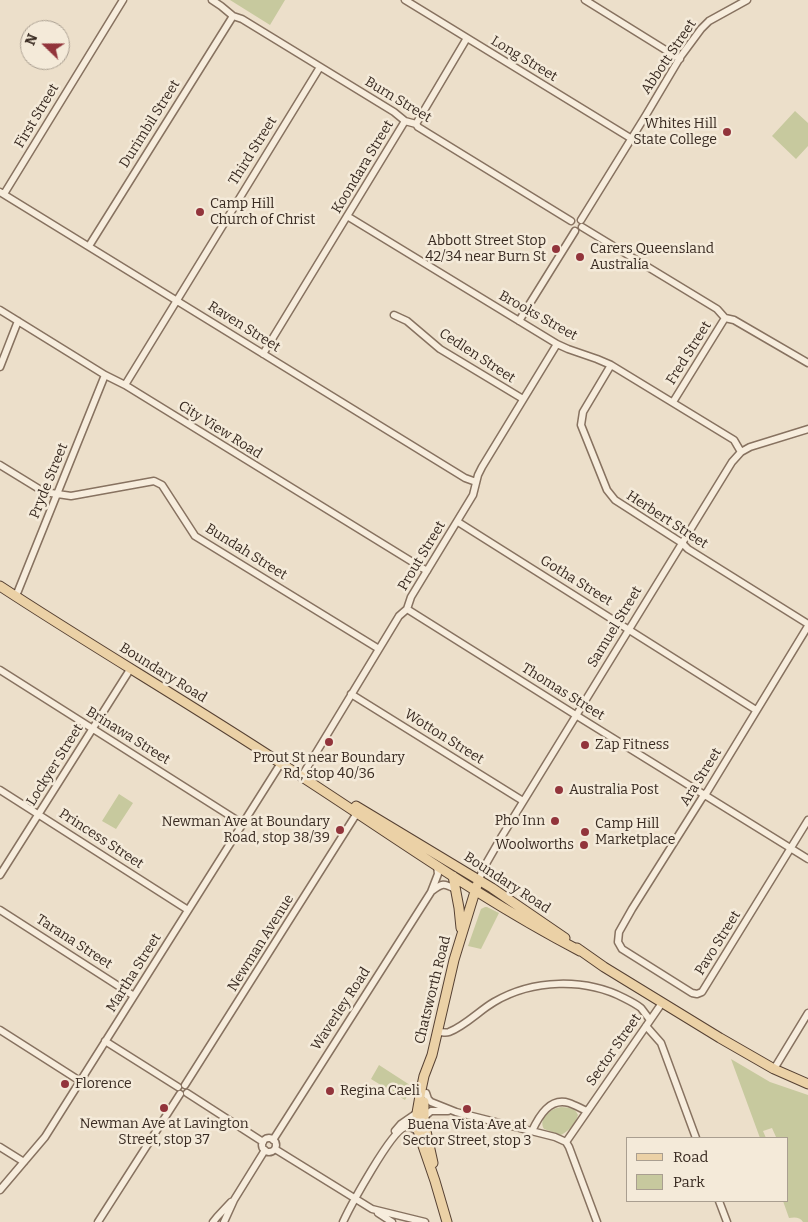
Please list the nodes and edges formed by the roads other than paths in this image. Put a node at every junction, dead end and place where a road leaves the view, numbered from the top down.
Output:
1 (123, 0) edge
2 (212, 0) edge
3 (405, 0) edge
4 (585, 0) edge
5 (747, 0) edge
6 (232, 16) junction
7 (467, 38) junction
8 (680, 59) junction
9 (320, 67) junction
10 (405, 121) junction
11 (416, 124) junction
12 (632, 139) junction
13 (2, 193) edge
14 (347, 216) junction
15 (581, 220) junction
16 (571, 221) junction
17 (582, 227) junction
18 (575, 231) junction
19 (89, 246) junction
20 (177, 300) junction
21 (0, 310) edge
22 (394, 315) dead end
23 (725, 318) junction
24 (18, 321) junction
25 (519, 321) junction
26 (557, 344) junction
27 (263, 354) junction
28 (808, 364) edge
29 (611, 365) junction
30 (0, 368) edge
31 (105, 375) junction
32 (125, 385) junction
33 (523, 400) junction
34 (673, 402) junction
35 (808, 429) edge
36 (741, 452) junction
37 (0, 465) edge
38 (476, 482) junction
39 (57, 494) junction
40 (458, 522) junction
41 (682, 543) junction
42 (426, 571) junction
43 (0, 586) edge
44 (16, 596) junction
45 (407, 609) junction
46 (808, 625) edge
47 (629, 629) junction
48 (379, 648) junction
49 (131, 668) junction
50 (0, 670) edge
51 (351, 694) junction
52 (756, 710) junction
53 (576, 716) junction
54 (92, 728) junction
55 (281, 763) junction
56 (302, 776) junction
57 (312, 783) junction
58 (0, 790) edge
59 (704, 795) junction
60 (523, 801) junction
61 (356, 813) junction
62 (38, 814) junction
63 (808, 820) edge
64 (243, 824) junction
65 (791, 848) junction
66 (808, 858) edge
67 (437, 866) junction
68 (0, 875) edge
69 (453, 876) junction
70 (479, 880) junction
71 (455, 889) junction
72 (476, 890) junction
73 (430, 892) junction
74 (0, 910) edge
75 (188, 910) junction
76 (462, 932) junction
77 (618, 942) joint
78 (580, 951) junction
79 (134, 996) junction
80 (662, 1003) junction
81 (808, 1013) edge
82 (648, 1023) junction
83 (0, 1030) edge
84 (438, 1032) junction
85 (105, 1041) junction
86 (432, 1055) junction
87 (774, 1069) junction
88 (80, 1081) junction
89 (808, 1084) edge
90 (182, 1090) junction
91 (426, 1093) junction
92 (587, 1111) junction
93 (456, 1112) junction
94 (420, 1115) junction
95 (532, 1131) junction
96 (419, 1133) junction
97 (696, 1137) edge
98 (272, 1140) junction
99 (263, 1142) junction
100 (566, 1142) junction
101 (390, 1143) junction
102 (0, 1147) edge
103 (275, 1148) junction
104 (264, 1150) junction
105 (24, 1162) junction
106 (435, 1181) junction
107 (0, 1190) edge
108 (354, 1199) junction
109 (234, 1200) junction
110 (719, 1202) edge
111 (372, 1209) junction
112 (98, 1222) edge
113 (213, 1222) edge
114 (224, 1222) edge
115 (343, 1222) edge
116 (392, 1222) edge
117 (425, 1222) edge
118 (446, 1222) edge
119 (597, 1222) edge
120 (727, 1222) edge

1 - 13 street, First Street
2 - 6 street, Burn Street
3 - 7 street, Long Street
4 - 8 street
5 - 8 street, Abbott Street
6 - 9 street, Burn Street
6 - 19 street, Durimbil Street
7 - 11 street, Koondara Street
7 - 12 street, Long Street
8 - 12 street, Abbott Street
9 - 10 street, Burn Street
9 - 20 street, Third Street
10 - 11 street, Burn Street
10 - 14 street, Koondara Street
11 - 16 street, Burn Street
12 - 15 street, Abbott Street
13 - 19 street, Raven Street
14 - 25 street, Brooks Street
14 - 27 street, Koondara Street
15 - 16 street
15 - 17 street
16 - 18 street
17 - 18 street
17 - 23 street
18 - 25 street
19 - 20 street, Raven Street
20 - 27 street, Raven Street
20 - 32 street
21 - 24 street, City View Road
22 - 33 street, Cedlen Street
23 - 28 street
23 - 34 street, Fred Street
24 - 30 street
24 - 31 street, City View Road
25 - 26 street, Brooks Street
26 - 29 street, Brooks Street
26 - 33 street, Prout Street
27 - 38 street, Raven Street
29 - 34 street, Brooks Street
29 - 41 street, Herbert Street
31 - 32 street, City View Road
31 - 39 street, Pryde Street
32 - 42 street, City View Road
33 - 38 street, Prout Street
34 - 36 street, Brooks Street
35 - 36 street
36 - 41 street, Samuel Street
37 - 39 street, Bundah Street
38 - 40 street, Prout Street
39 - 44 street, Pryde Street
39 - 48 street, Bundah Street
40 - 42 street, Prout Street
40 - 47 street, Gotha Street
41 - 46 street, Herbert Street
41 - 47 street, Samuel Street
42 - 45 street, Prout Street
43 - 44 main road, Boundary Road
44 - 49 main road, Boundary Road
45 - 48 street, Prout Street
45 - 53 street, Thomas Street
46 - 52 street, Ara Street
47 - 52 street, Gotha Street
47 - 53 street, Samuel Street
48 - 51 street, Prout Street
49 - 54 street, Lockyer Street
49 - 55 main road, Boundary Road
50 - 54 street, Brinawa Street
51 - 56 street, Prout Street
51 - 60 street, Wotton Street
52 - 59 street, Ara Street
53 - 59 street, Thomas Street
53 - 60 street, Samuel Street
54 - 62 street, Lockyer Street
54 - 64 street, Brinawa Street
55 - 56 main road, Boundary Road
55 - 64 street, Martha Street
56 - 57 main road, Boundary Road
57 - 61 main road, Boundary Road
57 - 70 main road, Boundary Road
58 - 62 street, Princess Street
59 - 65 street, Thomas Street
59 - 77 street, Ara Street
60 - 70 street, Samuel Street
61 - 67 main road, Boundary Road
61 - 90 street, Newman Avenue
62 - 68 street, Lockyer Street
62 - 75 street, Princess Street
63 - 65 street, Pavo Street
64 - 75 street, Martha Street
65 - 66 street, Thomas Street
65 - 77 street, Pavo Street
67 - 69 main road, Boundary Road
67 - 73 street, Waverley Road
69 - 71 main road, Chatsworth Road
69 - 72 main road, Boundary Road
70 - 72 main road, Chatsworth Road
70 - 78 main road, Boundary Road
71 - 73 street
71 - 76 main road, Chatsworth Road
72 - 76 main road, Chatsworth Road
72 - 78 main road, Boundary Road
73 - 98 street, Waverley Road
74 - 79 street, Tarana Street
75 - 79 street, Martha Street
76 - 84 main road, Chatsworth Road
78 - 80 main road, Boundary Road
79 - 85 street, Martha Street
80 - 82 street, Sector Street
80 - 87 main road, Boundary Road
81 - 87 street
82 - 84 street
82 - 92 street, Sector Street
82 - 97 street
83 - 88 street
84 - 86 main road, Chatsworth Road
85 - 88 street, Martha Street
85 - 90 street
86 - 91 main road, Chatsworth Road
86 - 94 main road, Chatsworth Road
87 - 89 main road, Boundary Road
88 - 105 street, Martha Street
90 - 99 street
90 - 112 street, Newman Avenue
91 - 93 street
91 - 94 main road, Chatsworth Road
92 - 95 street
92 - 100 street, Sector Street
93 - 94 street
93 - 95 street
94 - 96 main road, Chatsworth Road
94 - 101 street
94 - 106 main road, Chatsworth Road
95 - 100 street
96 - 101 street
96 - 106 main road, Chatsworth Road
98 - 99 street
98 - 103 street
99 - 104 street
100 - 119 street
101 - 108 street
102 - 105 street
103 - 104 street
103 - 108 street
104 - 109 street
105 - 107 street, Martha Street
106 - 118 main road, Chatsworth Road
108 - 111 street
108 - 115 street
109 - 113 street
109 - 114 street
110 - 120 street
111 - 116 street
111 - 117 street

